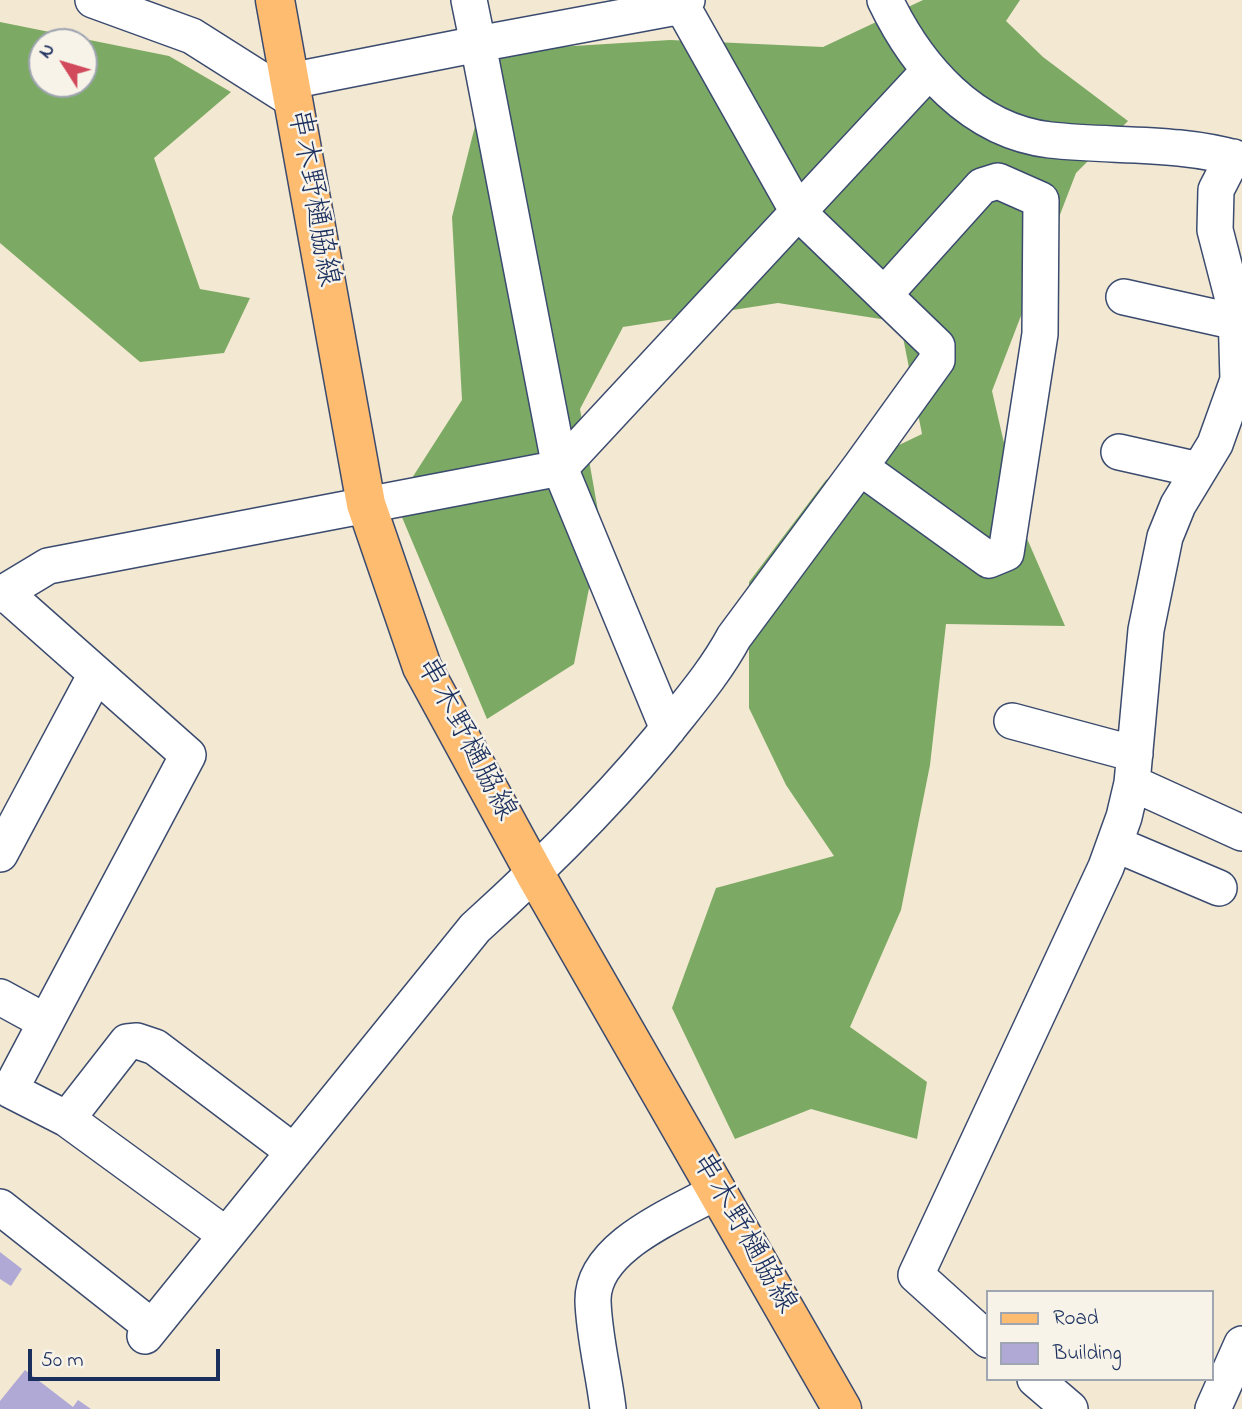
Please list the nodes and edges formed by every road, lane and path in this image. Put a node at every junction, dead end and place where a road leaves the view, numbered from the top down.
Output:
1 (93, 0) edge
2 (275, 0) edge
3 (469, 0) edge
4 (885, 0) edge
5 (684, 3) edge
6 (478, 44) junction
7 (929, 71) junction
8 (292, 91) junction
9 (1238, 159) edge
10 (798, 212) junction
11 (884, 295) junction
12 (1124, 298) dead end
13 (1236, 322) junction
14 (1119, 452) dead end
15 (860, 467) junction
16 (560, 468) junction
17 (1199, 470) junction
18 (366, 504) junction
19 (6, 585) edge
20 (95, 676) junction
21 (1012, 721) dead end
22 (668, 729) junction
23 (1134, 769) junction
24 (1242, 833) edge
25 (1115, 844) junction
26 (0, 853) edge
27 (535, 874) junction
28 (1219, 888) dead end
29 (0, 997) edge
30 (46, 1022) junction
31 (67, 1119) junction
32 (294, 1152) junction
33 (717, 1191) junction
34 (0, 1207) edge
35 (226, 1235) junction
36 (986, 1338) edge
37 (1242, 1344) edge
38 (1037, 1381) edge
39 (608, 1409) edge
40 (842, 1409) edge
41 (1070, 1409) edge
42 (1213, 1409) edge

1 - 8 street
2 - 8 main road, 串木野樋脇線
3 - 6 street
4 - 7 street
5 - 6 street
5 - 10 street
6 - 8 street
6 - 16 street
7 - 9 street
7 - 10 street
8 - 18 main road, 串木野樋脇線
9 - 13 street
10 - 11 street
10 - 16 street
11 - 15 street
11 - 15 street
12 - 13 street
13 - 17 street
14 - 17 street
15 - 22 street
16 - 18 street
16 - 22 street
17 - 23 street
18 - 19 street
18 - 27 main road, 串木野樋脇線
19 - 20 street
20 - 26 street
20 - 30 street
21 - 23 street
22 - 27 street
23 - 24 street
23 - 25 street
25 - 28 street
25 - 36 street
27 - 32 street
27 - 33 main road, 串木野樋脇線
29 - 30 street
30 - 31 street
31 - 32 street
31 - 35 street
32 - 35 street
33 - 39 street
33 - 40 main road, 串木野樋脇線
34 - 35 street
37 - 42 street
38 - 41 street

